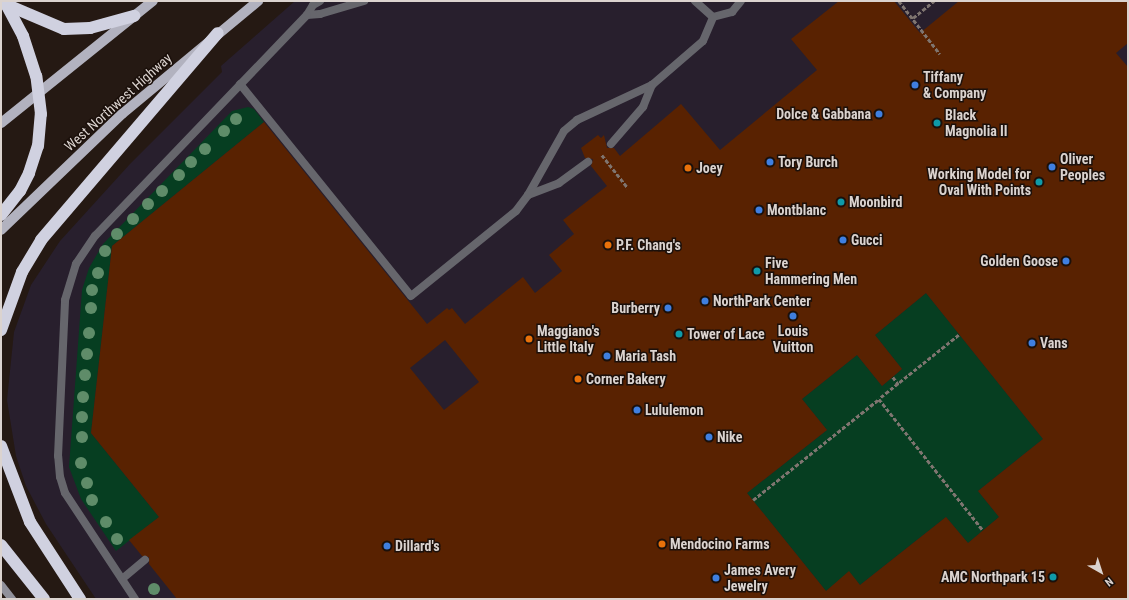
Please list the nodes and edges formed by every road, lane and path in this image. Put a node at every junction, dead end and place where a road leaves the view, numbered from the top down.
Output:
1 (153, 1) edge
2 (258, 1) edge
3 (320, 1) edge
4 (364, 1) edge
5 (695, 1) edge
6 (741, 1) edge
7 (899, 1) edge
8 (934, 1) edge
9 (4, 4) edge
10 (307, 14) junction
11 (134, 16) junction
12 (713, 17) junction
13 (913, 18) junction
14 (218, 33) junction
15 (940, 54) dead end
16 (240, 84) junction
17 (652, 85) junction
18 (39, 93) junction
19 (1, 123) edge
20 (610, 144) dead end
21 (600, 153) dead end
22 (588, 162) dead end
23 (628, 188) dead end
24 (528, 195) junction
25 (1, 215) edge
26 (1, 230) edge
27 (1, 330) edge
28 (959, 335) dead end
29 (893, 377) dead end
30 (898, 384) junction
31 (879, 399) junction
32 (1, 446) edge
33 (753, 500) dead end
34 (984, 530) dead end
35 (1, 545) edge
36 (145, 560) dead end
37 (122, 579) junction
38 (1, 585) edge
39 (12, 599) edge
40 (44, 599) edge
41 (80, 599) edge
42 (136, 599) edge

1 - 11 main road
2 - 14 main road, West Northwest Highway
3 - 10 lane
4 - 10 lane
5 - 12 lane
6 - 12 lane
7 - 13 path
8 - 13 path
9 - 11 highway
9 - 18 highway
10 - 16 lane
11 - 18 main road
12 - 17 lane
13 - 15 path
14 - 26 main road, West Northwest Highway
14 - 27 highway
16 - 24 lane
16 - 37 lane
17 - 20 lane
17 - 24 lane
18 - 19 main road
18 - 25 highway
21 - 23 path
22 - 24 lane
28 - 30 path
29 - 30 path
30 - 31 path
31 - 33 path
31 - 34 path
32 - 41 highway
35 - 40 highway
36 - 37 lane
37 - 42 lane
38 - 39 main road

